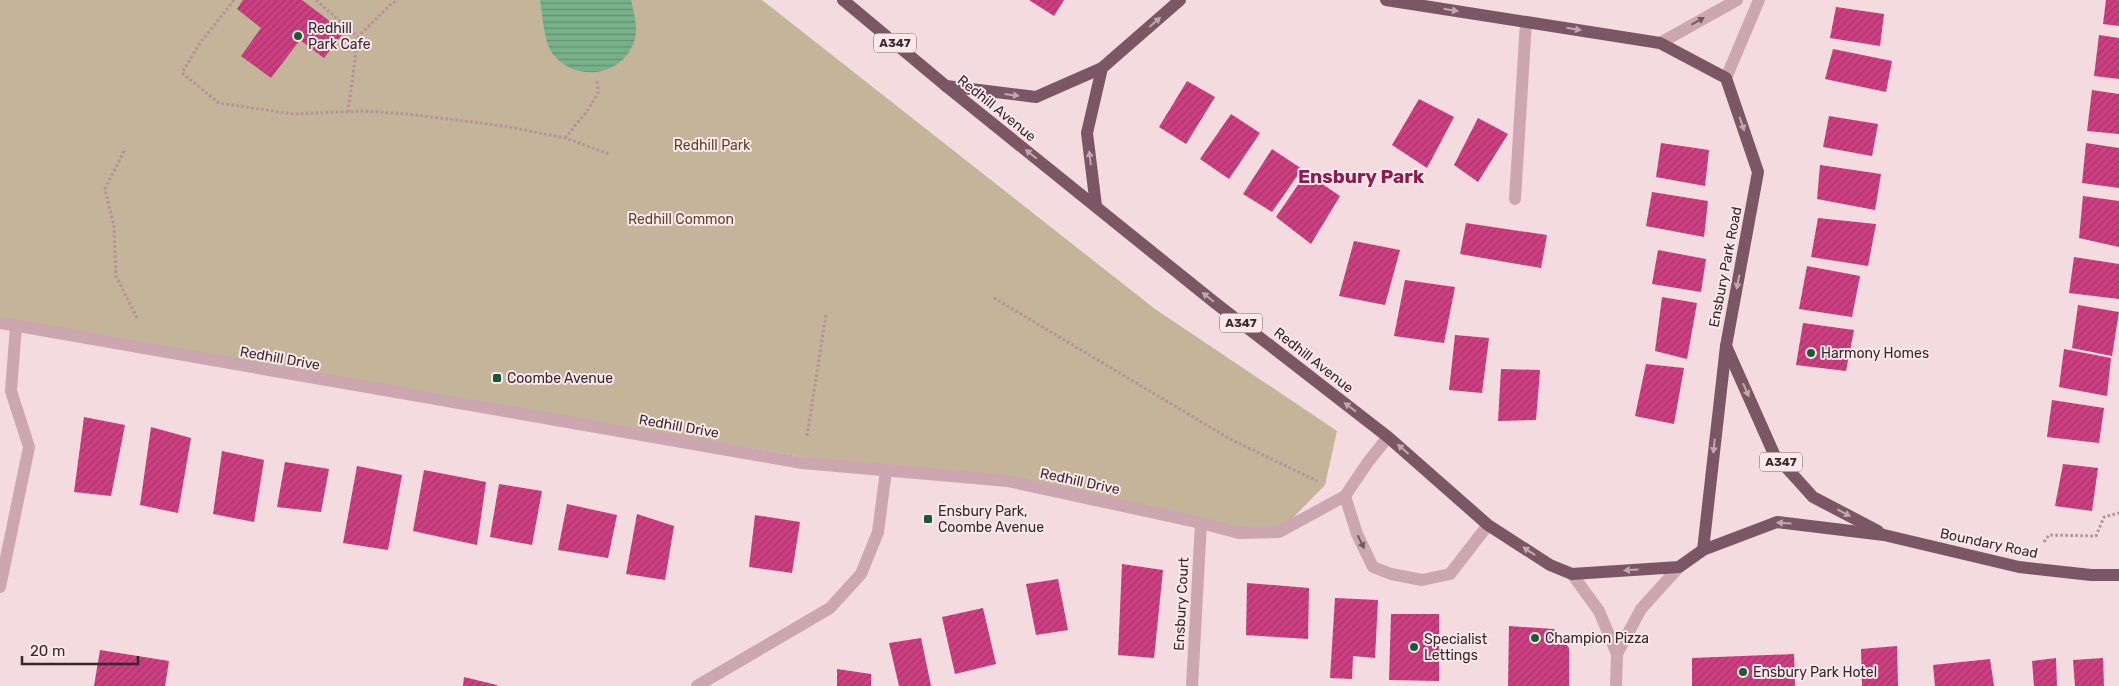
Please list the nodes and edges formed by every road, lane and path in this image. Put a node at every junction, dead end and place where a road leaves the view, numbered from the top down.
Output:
1 (234, 0) edge
2 (316, 0) edge
3 (398, 0) edge
4 (843, 0) edge
5 (1180, 0) edge
6 (1386, 0) edge
7 (1737, 0) edge
8 (1759, 0) edge
9 (1526, 22) junction
10 (358, 37) junction
11 (1660, 43) junction
12 (1102, 68) junction
13 (1726, 78) junction
14 (598, 79) dead end
15 (946, 86) junction
16 (348, 112) junction
17 (565, 138) junction
18 (124, 151) dead end
19 (609, 154) dead end
20 (1515, 199) dead end
21 (1096, 206) junction
22 (994, 298) dead end
23 (826, 315) dead end
24 (0, 323) edge
25 (16, 326) junction
26 (1726, 346) junction
27 (153, 351) junction
28 (1388, 437) junction
29 (802, 463) junction
30 (886, 471) junction
31 (1345, 496) junction
32 (2119, 513) edge
33 (1200, 523) junction
34 (1488, 525) junction
35 (1884, 535) junction
36 (1703, 550) junction
37 (1679, 567) junction
38 (2025, 567) junction
39 (1572, 574) junction
40 (2119, 575) edge
41 (0, 587) edge
42 (1617, 654) junction
43 (698, 686) edge
44 (1192, 686) edge
45 (1616, 686) edge

1 - 16 path
2 - 10 path
3 - 10 path
4 - 15 main road, Redhill Avenue / A347
12 -> 5 main road
6 -> 9 main road
11 -> 7 street
8 - 13 street
9 -> 11 main road
9 - 20 street
10 - 16 path
11 - 13 main road
15 -> 12 main road
21 -> 12 main road
13 -> 26 main road, Ensbury Park Road
14 - 17 path
21 -> 15 main road, Redhill Avenue / A347
16 - 17 path
17 - 19 path
18 - 27 path
28 -> 21 main road, Redhill Avenue / A347
22 - 31 path
23 - 29 path
24 - 25 street, Redhill Drive
25 - 27 street, Redhill Drive
25 - 41 street
26 -> 35 main road, Boundary Road / A347
26 -> 36 main road, Ensbury Park Road
27 - 29 street, Redhill Drive
28 - 31 street, Redhill Drive
34 -> 28 main road, Redhill Avenue / A347
29 - 30 street, Redhill Drive
30 - 33 street, Redhill Drive
30 - 43 street
31 - 33 street, Redhill Drive
31 -> 34 street
32 - 38 path
33 - 44 street, Ensbury Court
39 -> 34 main road, Redhill Avenue / A347
35 -> 36 main road, Boundary Road / A347
35 - 38 main road, Boundary Road / A347
36 - 37 main road, A347
37 -> 39 main road, Redhill Avenue / A347
37 - 42 street
38 - 40 main road, Boundary Road / A347
39 - 42 street
42 - 45 street

